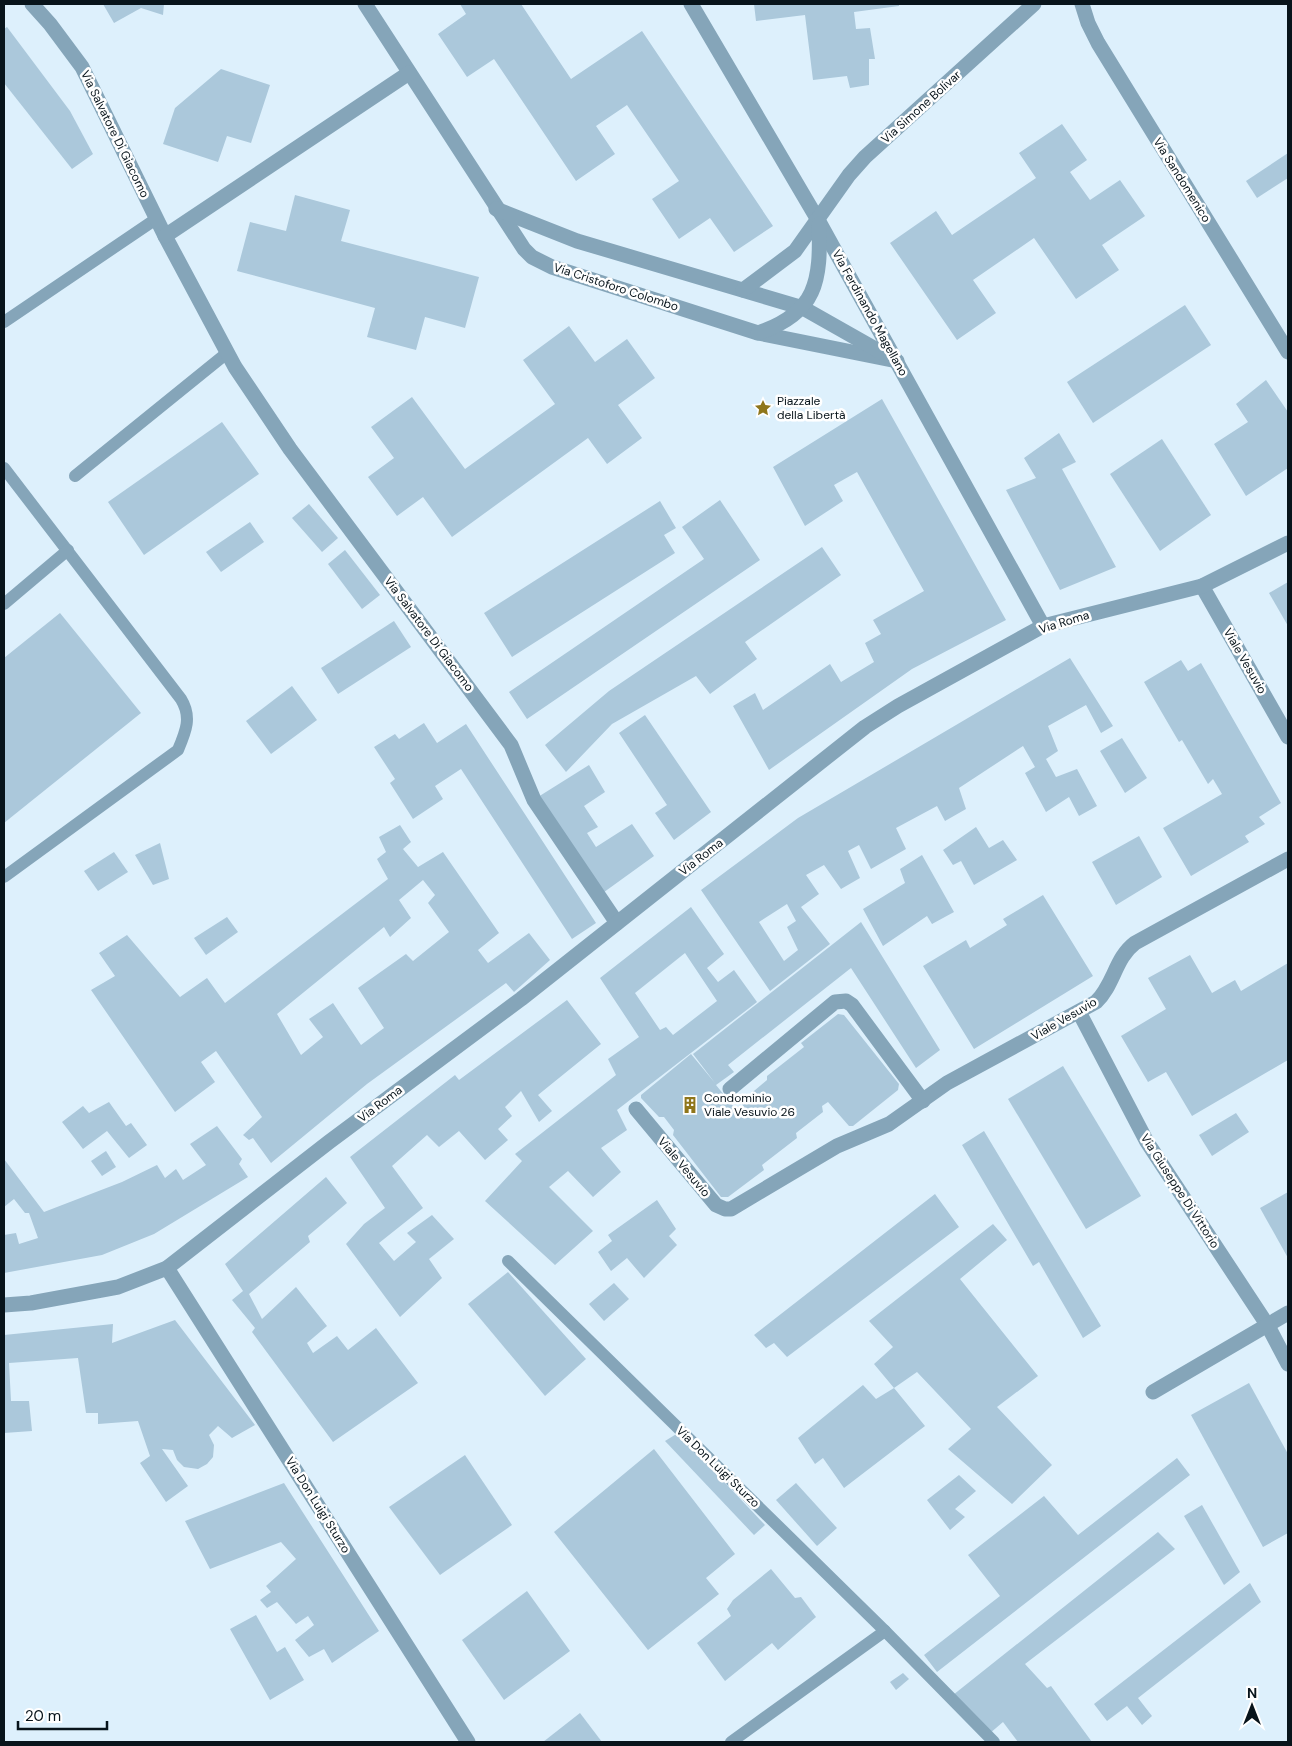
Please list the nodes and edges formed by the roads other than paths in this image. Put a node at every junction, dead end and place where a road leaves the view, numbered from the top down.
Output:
1 (32, 4) edge
2 (365, 4) edge
3 (691, 4) edge
4 (1034, 4) edge
5 (1082, 4) edge
6 (409, 73) junction
7 (496, 209) junction
8 (156, 219) junction
9 (818, 220) junction
10 (165, 236) junction
11 (743, 290) junction
12 (803, 308) junction
13 (4, 322) edge
14 (758, 333) junction
15 (1288, 352) edge
16 (227, 353) junction
17 (897, 361) junction
18 (4, 468) edge
19 (75, 476) dead end
20 (1288, 542) edge
21 (68, 550) junction
22 (1202, 586) junction
23 (4, 604) edge
24 (1043, 626) junction
25 (1288, 737) edge
26 (1288, 859) edge
27 (4, 877) edge
28 (617, 923) junction
29 (1078, 1012) junction
30 (730, 1089) dead end
31 (923, 1100) junction
32 (636, 1109) dead end
33 (508, 1261) dead end
34 (167, 1268) junction
35 (4, 1306) edge
36 (1288, 1313) edge
37 (1268, 1326) junction
38 (1288, 1364) edge
39 (1153, 1392) dead end
40 (885, 1631) junction
41 (468, 1742) edge
42 (731, 1742) edge
43 (994, 1742) edge

1 - 8 street, Via Salvatore Di Giacomo
2 - 6 street, Via Cristoforo Colombo
3 - 9 street, Via Ferdinando Magellano
4 - 9 street, Via Simone Bolivar
5 - 15 street, Via Sandomenico
6 - 7 street, Via Cristoforo Colombo
6 - 10 street
7 - 11 street
7 - 14 street, Via Cristoforo Colombo
8 - 10 street, Via Salvatore Di Giacomo
8 - 13 lane
9 - 11 street
9 - 12 street
9 - 17 street, Via Ferdinando Magellano
10 - 16 street, Via Salvatore Di Giacomo
11 - 12 street
12 - 14 street
12 - 17 street
14 - 17 street, Via Cristoforo Colombo
16 - 19 lane
16 - 28 street, Via Salvatore Di Giacomo
17 - 24 street, Via Ferdinando Magellano
18 - 21 lane
20 - 22 street, Via Roma
21 - 23 lane
21 - 27 lane
22 - 24 street, Via Roma
22 - 25 street, Viale Vesuvio
24 - 28 street, Via Roma
26 - 29 street, Viale Vesuvio
28 - 34 street, Via Roma
29 - 31 street, Viale Vesuvio
29 - 37 street, Via Giuseppe Di Vittorio
30 - 31 street
31 - 32 street, Viale Vesuvio
33 - 40 lane, Via Don Luigi Sturzo
34 - 35 street, Via Roma
34 - 41 street, Via Don Luigi Sturzo
36 - 37 street
37 - 38 street, Via Giuseppe Di Vittorio
37 - 39 street
40 - 42 lane
40 - 43 lane, Via Don Luigi Sturzo

